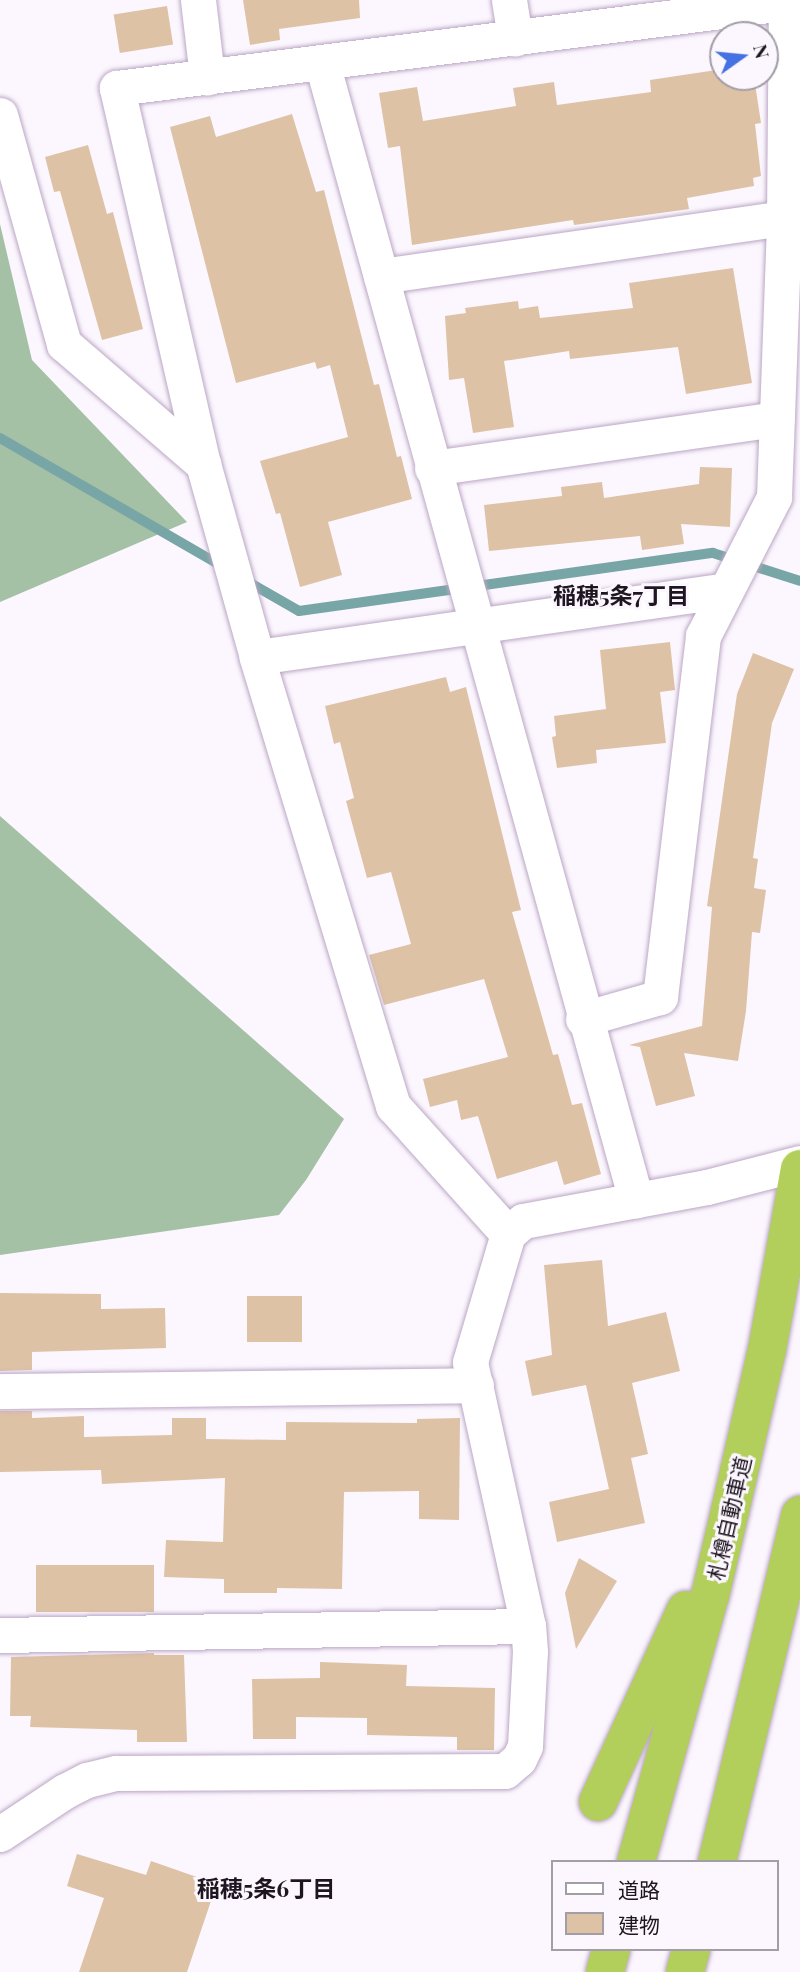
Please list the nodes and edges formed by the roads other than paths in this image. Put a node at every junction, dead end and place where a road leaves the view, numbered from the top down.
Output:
1 (198, 0) edge
2 (509, 0) edge
3 (793, 3) edge
4 (515, 39) junction
5 (322, 63) junction
6 (207, 77) junction
7 (0, 115) edge
8 (784, 218) junction
9 (381, 276) junction
10 (777, 419) junction
11 (203, 464) junction
12 (432, 468) junction
13 (727, 587) junction
14 (475, 619) junction
15 (257, 657) junction
16 (583, 1019) junction
17 (800, 1163) edge
18 (800, 1169) edge
19 (636, 1200) junction
20 (508, 1234) junction
21 (476, 1385) junction
22 (0, 1391) edge
23 (730, 1511) junction
24 (800, 1515) edge
25 (528, 1626) junction
26 (0, 1635) edge
27 (598, 1802) dead end
28 (0, 1834) edge
29 (637, 1860) edge
30 (717, 1860) edge
31 (610, 1951) edge
32 (690, 1951) edge
33 (604, 1972) edge
34 (685, 1972) edge

1 - 6 street
2 - 4 street
3 - 4 street
3 - 8 street
4 - 5 street
5 - 6 street
5 - 9 street
6 - 11 street
7 - 11 street
8 - 9 street
8 - 10 street
9 - 12 street
10 - 12 street
10 - 13 street
11 - 15 street
12 - 14 street
13 - 14 street
13 - 16 street
14 - 15 street
14 - 16 street
15 - 20 street
16 - 19 street
17 - 19 street
18 - 23 highway, 札樽自動車道
19 - 20 street
20 - 21 street
21 - 22 street
21 - 25 street
23 - 27 highway
23 - 29 highway, 札樽自動車道
24 - 30 highway
25 - 26 street
25 - 28 street
31 - 33 highway
32 - 34 highway

